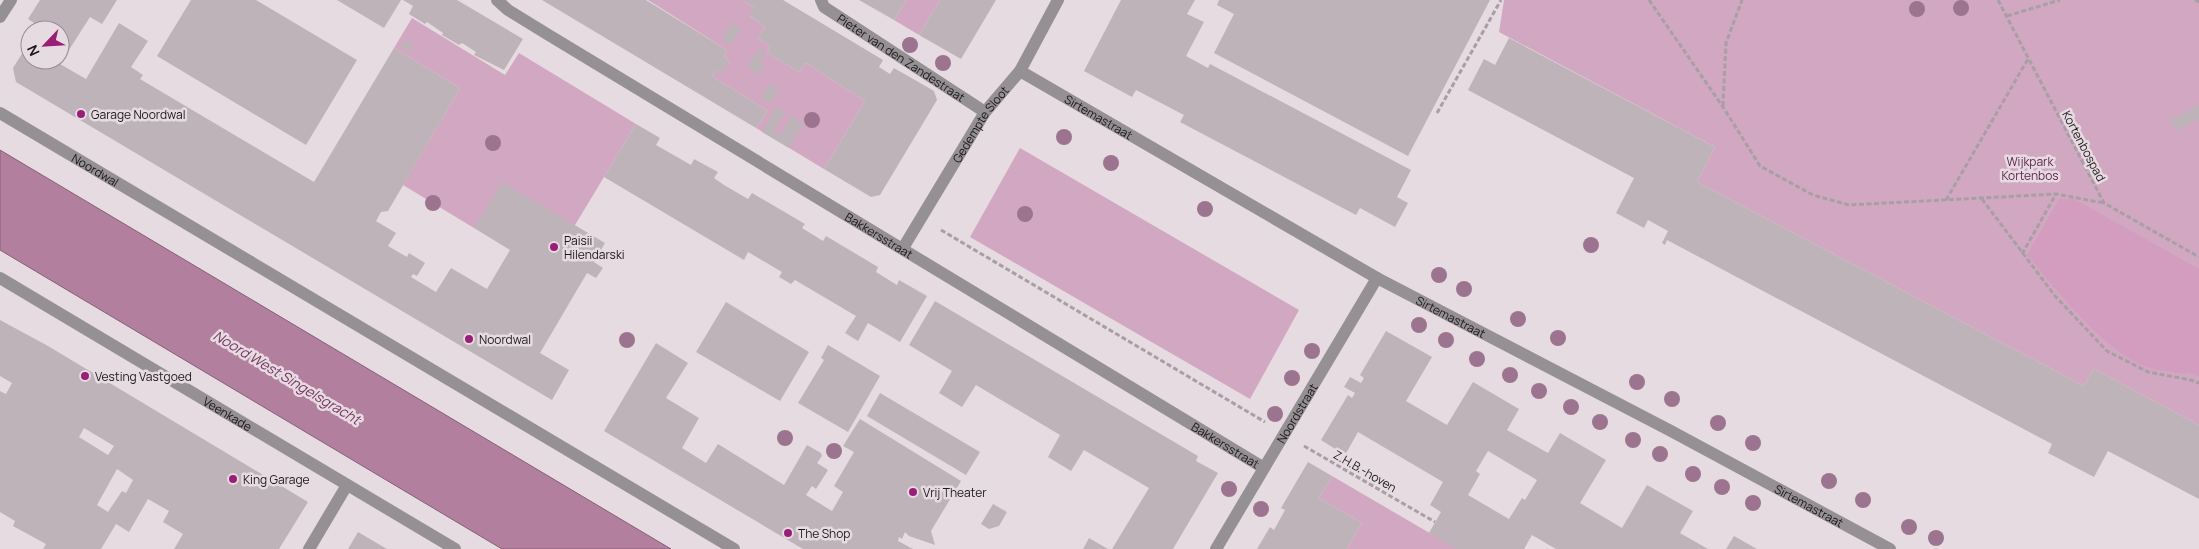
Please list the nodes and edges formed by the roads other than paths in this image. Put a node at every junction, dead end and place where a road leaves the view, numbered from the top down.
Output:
1 (11, 0) edge
2 (497, 0) edge
3 (821, 0) edge
4 (1058, 0) edge
5 (0, 17) edge
6 (1020, 71) junction
7 (985, 112) junction
8 (0, 113) edge
9 (902, 248) junction
10 (0, 278) edge
11 (1377, 278) junction
12 (1264, 468) junction
13 (347, 485) junction
14 (309, 549) edge
15 (455, 549) edge
16 (734, 549) edge
17 (1216, 549) edge
18 (1890, 549) edge

1 - 5 street
2 - 9 street, Bakkersstraat
3 - 7 street, Pieter van den Zandestraat
4 - 6 street, Gedempte Sloot
6 - 7 street, Gedempte Sloot
6 - 11 street, Sirtemastraat
7 - 9 street, Gedempte Sloot
8 - 16 street, Noordwal
9 - 12 street, Bakkersstraat
10 - 13 street, Veenkade
11 - 12 street, Noordstraat
11 - 18 street, Sirtemastraat
12 - 17 street, Noordstraat
13 - 14 street
13 - 15 street, Veenkade

